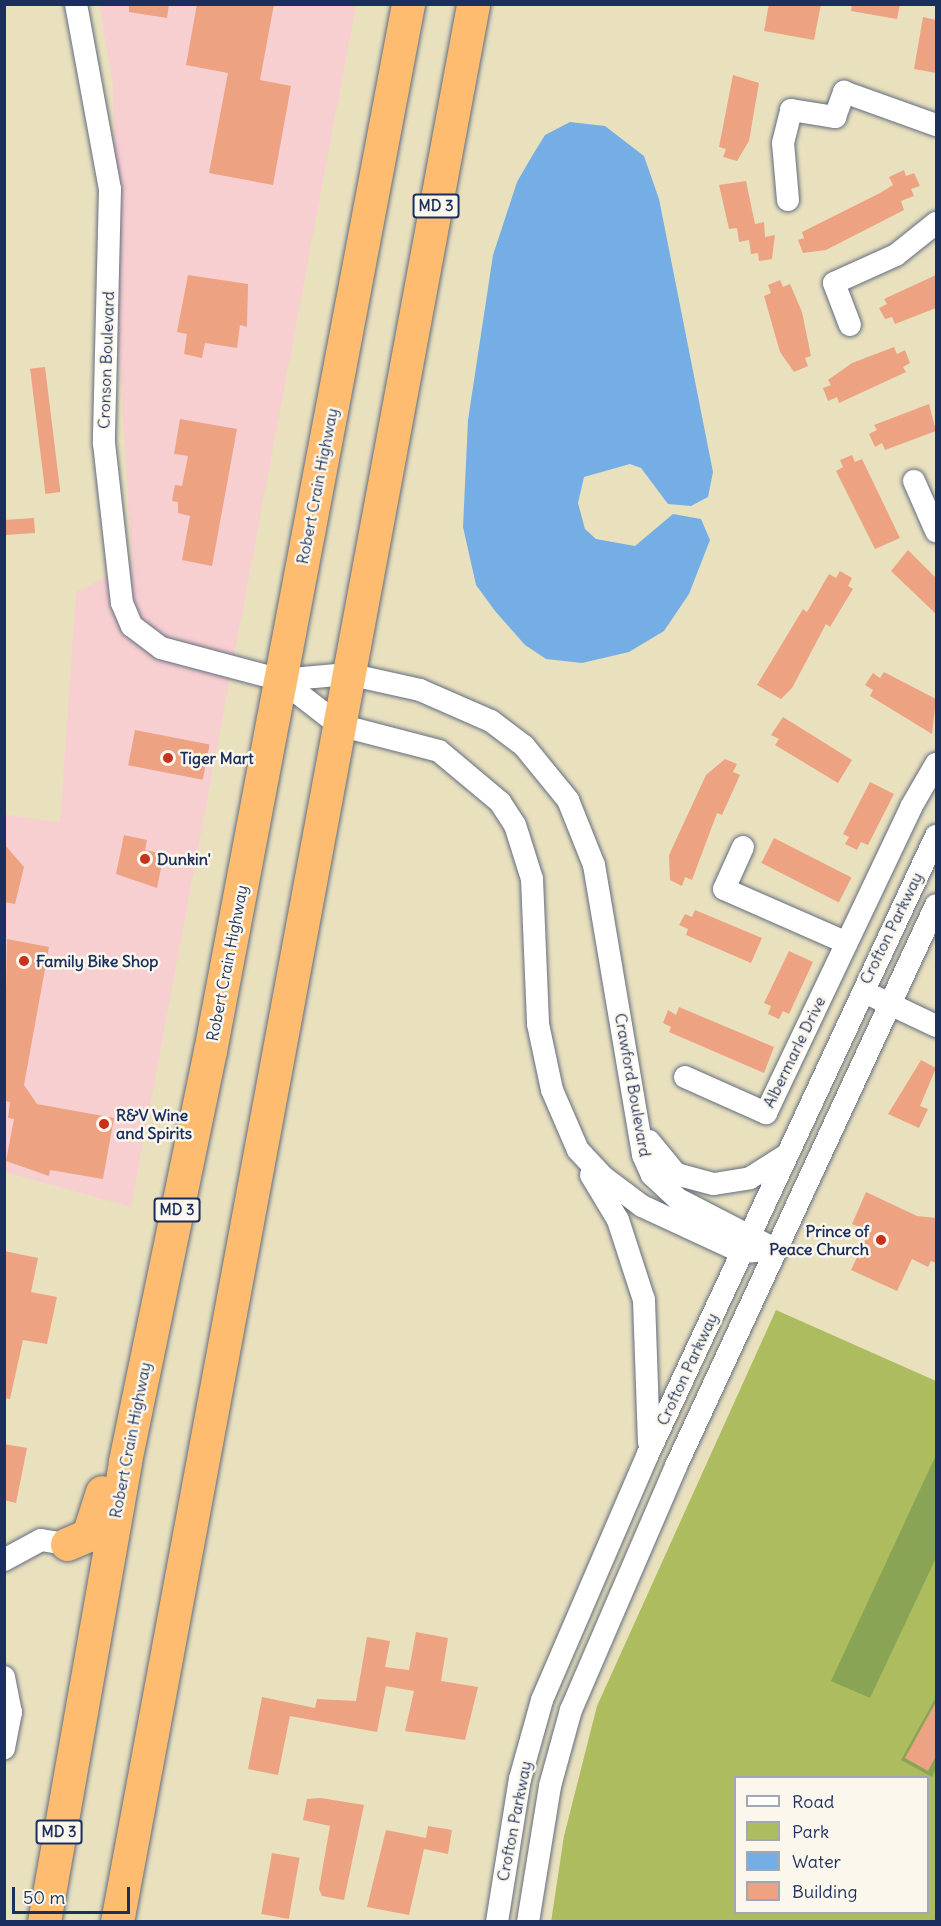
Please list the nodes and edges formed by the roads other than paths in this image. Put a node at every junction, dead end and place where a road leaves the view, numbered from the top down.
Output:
1 (76, 4) edge
2 (408, 4) edge
3 (473, 4) edge
4 (936, 124) edge
5 (788, 200) dead end
6 (936, 223) edge
7 (850, 325) dead end
8 (914, 481) dead end
9 (936, 531) edge
10 (348, 674) junction
11 (281, 680) junction
12 (339, 725) junction
13 (936, 764) edge
14 (936, 836) edge
15 (742, 847) dead end
16 (936, 905) edge
17 (847, 943) junction
18 (831, 976) junction
19 (861, 991) junction
20 (889, 1004) junction
21 (936, 1026) edge
22 (685, 1077) dead end
23 (636, 1112) junction
24 (578, 1150) junction
25 (786, 1155) junction
26 (174, 1224) junction
27 (746, 1242) junction
28 (777, 1250) junction
29 (648, 1454) junction
30 (54, 1542) junction
31 (4, 1560) edge
32 (4, 1677) edge
33 (75, 1742) junction
34 (4, 1748) edge
35 (44, 1922) edge
36 (117, 1922) edge
37 (497, 1922) edge
38 (528, 1922) edge

1 - 11 street, Cronson Boulevard
2 - 11 highway, Robert Crain Highway / MD 3
3 - 10 highway, MD 3
4 - 5 street
6 - 7 street
8 - 9 street
10 - 11 street, Crawford Boulevard
10 - 12 highway, MD 3
10 - 23 street, Crawford Boulevard
11 - 12 street, Crawford Boulevard
11 - 26 highway, Robert Crain Highway / MD 3
12 - 24 street, Crawford Boulevard
12 - 36 highway, MD 3
13 - 17 street, Albermarle Drive
14 - 19 street, Crofton Parkway
15 - 17 street
16 - 20 street, Crofton Parkway
17 - 18 street, Albermarle Drive
18 - 19 street, Albermarle Drive
18 - 22 street, Albermarle Drive
19 - 20 street, Albermarle Drive
19 - 25 street, Crofton Parkway
20 - 21 street, Albermarle Drive
20 - 28 street, Crofton Parkway
23 - 25 street
23 - 27 street, Crawford Boulevard
24 - 27 street, Crawford Boulevard
24 - 29 street
25 - 27 street, Crofton Parkway
26 - 30 highway
26 - 33 highway, Robert Crain Highway / MD 3
27 - 28 street, Crawford Boulevard
27 - 29 street, Crofton Parkway
28 - 38 street, Crofton Parkway
29 - 37 street, Crofton Parkway
30 - 31 street
30 - 33 highway
32 - 34 street
33 - 35 highway, Robert Crain Highway / MD 3

